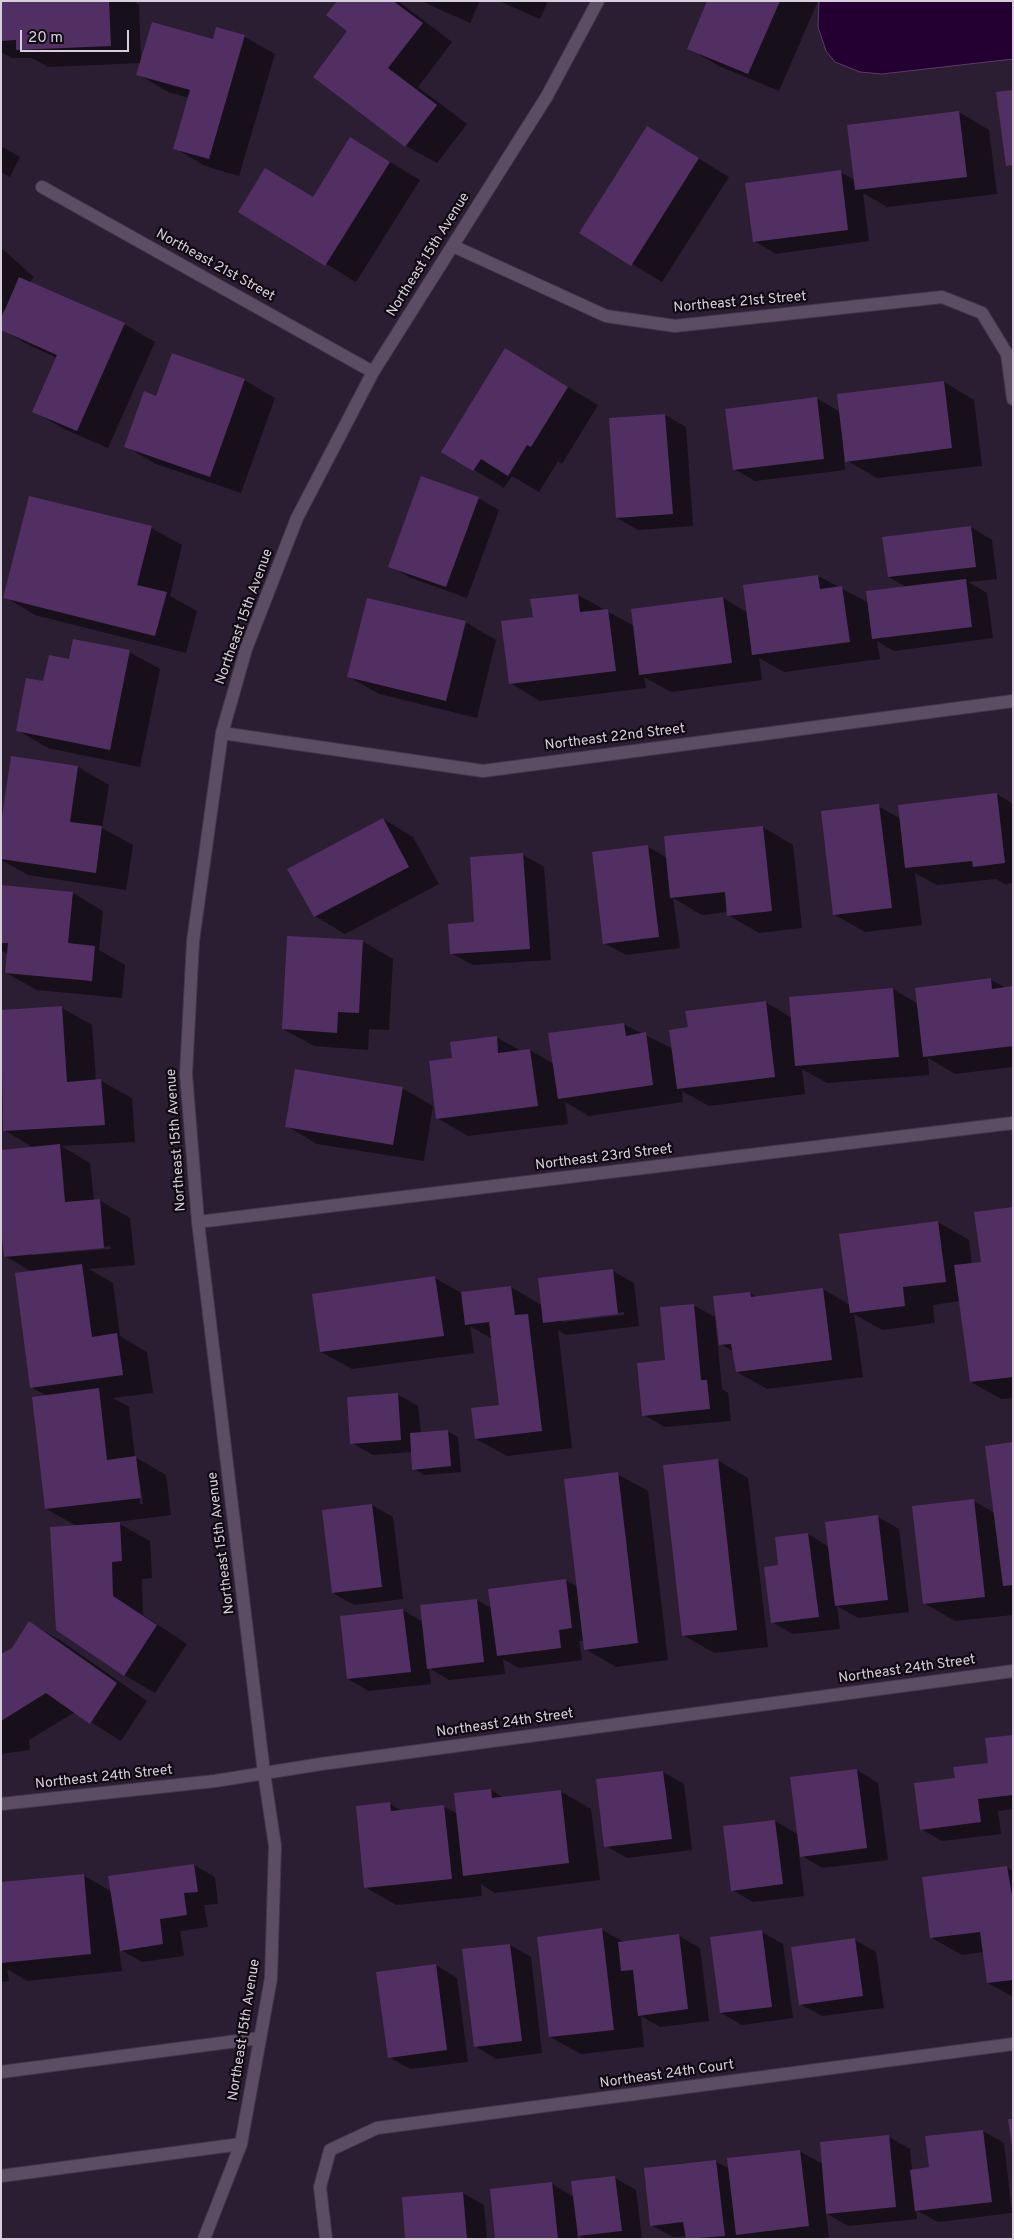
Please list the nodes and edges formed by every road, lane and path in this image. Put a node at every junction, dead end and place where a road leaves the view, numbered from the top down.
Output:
1 (598, 1) edge
2 (42, 188) dead end
3 (453, 246) junction
4 (373, 372) junction
5 (1013, 399) edge
6 (1013, 701) edge
7 (222, 733) junction
8 (1013, 1124) edge
9 (198, 1222) junction
10 (1013, 1671) edge
11 (264, 1773) junction
12 (1, 1804) edge
13 (260, 2038) junction
14 (1013, 2044) edge
15 (1, 2072) edge
16 (241, 2144) junction
17 (1, 2176) edge
18 (204, 2239) edge
19 (326, 2239) edge

1 - 3 street, Northeast 15th Avenue
2 - 4 street, Northeast 21st Street
3 - 4 street, Northeast 15th Avenue
3 - 5 street, Northeast 21st Street
4 - 7 street, Northeast 15th Avenue
6 - 7 street, Northeast 22nd Street
7 - 9 street, Northeast 15th Avenue
8 - 9 street, Northeast 23rd Street
9 - 11 street, Northeast 15th Avenue
10 - 11 street, Northeast 24th Street
11 - 12 street, Northeast 24th Street
11 - 13 street, Northeast 15th Avenue
13 - 15 street
13 - 16 street, Northeast 15th Avenue
14 - 19 street, Northeast 24th Court
16 - 17 street
16 - 18 street, Northeast 15th Avenue

